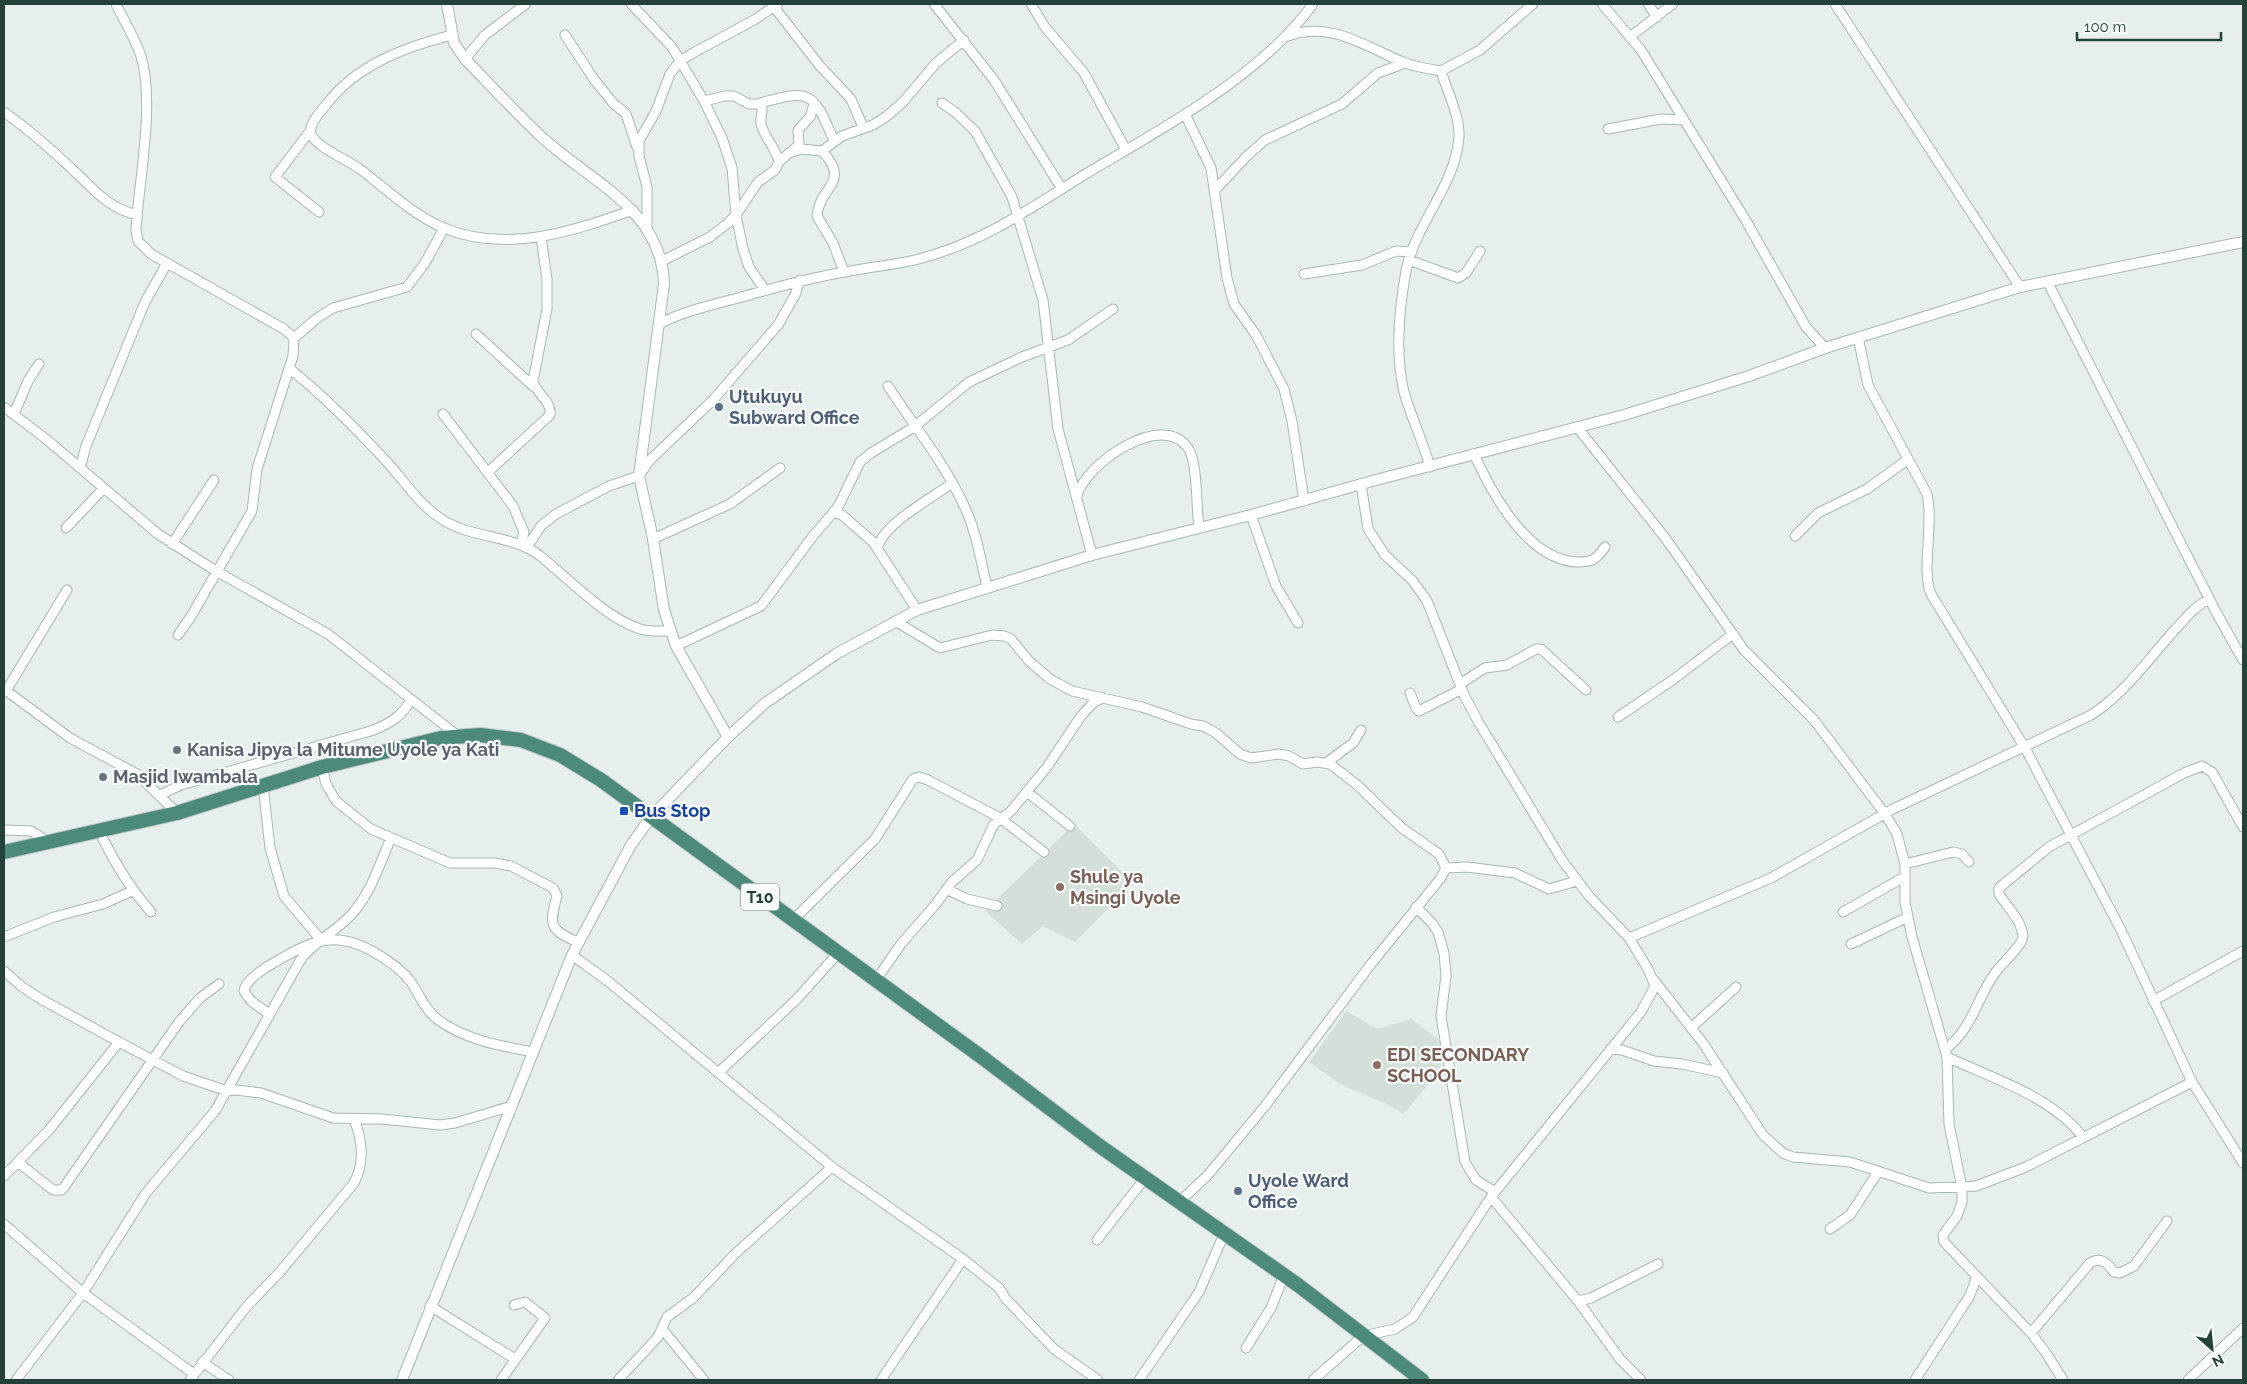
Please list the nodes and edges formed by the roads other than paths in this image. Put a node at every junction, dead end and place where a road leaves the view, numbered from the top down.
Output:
1 (116, 4) edge
2 (447, 4) edge
3 (526, 4) edge
4 (631, 4) edge
5 (934, 4) edge
6 (1031, 4) edge
7 (1313, 4) edge
8 (1533, 4) edge
9 (1602, 4) edge
10 (1648, 4) edge
11 (1673, 4) edge
12 (1835, 4) edge
13 (776, 6) edge
14 (1657, 17) junction
15 (452, 35) junction
16 (565, 35) dead end
17 (1631, 36) junction
18 (1283, 38) junction
19 (964, 40) junction
20 (465, 59) junction
21 (680, 61) junction
22 (1406, 63) junction
23 (1441, 71) junction
24 (704, 101) junction
25 (760, 103) junction
26 (942, 103) dead end
27 (814, 104) junction
28 (4, 112) edge
29 (1185, 114) junction
30 (1684, 120) junction
31 (863, 128) junction
32 (1608, 129) dead end
33 (310, 131) junction
34 (834, 141) junction
35 (638, 149) junction
36 (794, 150) junction
37 (1126, 150) junction
38 (822, 151) junction
39 (779, 162) junction
40 (1062, 189) junction
41 (1215, 190) junction
42 (633, 210) junction
43 (319, 212) dead end
44 (137, 215) junction
45 (736, 215) junction
46 (1016, 218) junction
47 (444, 228) junction
48 (647, 228) junction
49 (542, 237) junction
50 (2243, 242) edge
51 (1480, 251) dead end
52 (1410, 256) junction
53 (662, 262) junction
54 (167, 263) junction
55 (844, 272) junction
56 (1304, 274) dead end
57 (800, 280) junction
58 (2047, 281) junction
59 (2020, 287) junction
60 (765, 290) junction
61 (1113, 309) dead end
62 (659, 324) junction
63 (476, 334) dead end
64 (1858, 337) junction
65 (294, 338) junction
66 (1049, 347) junction
67 (1825, 348) junction
68 (39, 364) dead end
69 (289, 368) junction
70 (888, 386) dead end
71 (534, 387) junction
72 (4, 407) edge
73 (14, 414) junction
74 (443, 414) dead end
75 (914, 427) junction
76 (1577, 427) junction
77 (1474, 454) junction
78 (1908, 460) junction
79 (1430, 467) junction
80 (80, 468) junction
81 (780, 468) dead end
82 (488, 472) junction
83 (639, 476) junction
84 (214, 480) dead end
85 (952, 483) junction
86 (1361, 484) junction
87 (103, 489) junction
88 (1077, 498) junction
89 (1304, 501) junction
90 (833, 512) junction
91 (1251, 515) junction
92 (1200, 527) junction
93 (66, 528) dead end
94 (1795, 536) dead end
95 (654, 539) junction
96 (172, 544) junction
97 (524, 546) junction
98 (1605, 547) dead end
99 (878, 548) junction
100 (1092, 555) junction
101 (216, 571) junction
102 (988, 587) junction
103 (67, 590) dead end
104 (2209, 599) junction
105 (917, 610) junction
106 (895, 621) junction
107 (1298, 623) dead end
108 (670, 631) junction
109 (1733, 634) junction
110 (178, 635) dead end
111 (676, 646) junction
112 (2243, 660) edge
113 (1461, 686) junction
114 (5, 690) edge
115 (1586, 690) dead end
116 (1410, 693) dead end
117 (1104, 698) junction
118 (411, 699) junction
119 (1618, 717) dead end
120 (1361, 730) dead end
121 (458, 736) junction
122 (728, 737) junction
123 (2025, 748) junction
124 (1326, 762) junction
125 (322, 767) junction
126 (263, 785) junction
127 (1027, 792) junction
128 (160, 796) junction
129 (177, 813) junction
130 (1885, 814) junction
131 (651, 817) junction
132 (1000, 818) junction
133 (1070, 826) dead end
134 (2243, 827) edge
135 (98, 829) junction
136 (4, 830) edge
137 (2073, 835) junction
138 (391, 838) junction
139 (47, 841) junction
140 (4, 852) edge
141 (1044, 852) dead end
142 (1969, 862) dead end
143 (1905, 864) junction
144 (1446, 868) junction
145 (1904, 877) junction
146 (1577, 881) junction
147 (946, 889) junction
148 (132, 891) junction
149 (996, 906) dead end
150 (1416, 907) junction
151 (151, 912) dead end
152 (1843, 912) dead end
153 (1908, 917) junction
154 (792, 921) junction
155 (4, 937) edge
156 (1629, 938) junction
157 (321, 940) junction
158 (578, 942) junction
159 (1851, 944) dead end
160 (2243, 951) edge
161 (838, 953) junction
162 (572, 955) junction
163 (4, 973) edge
164 (1653, 979) junction
165 (876, 980) junction
166 (219, 984) dead end
167 (1736, 987) dead end
168 (2153, 1000) junction
169 (269, 1014) junction
170 (1692, 1027) junction
171 (119, 1042) junction
172 (1610, 1049) junction
173 (534, 1052) junction
174 (1947, 1053) junction
175 (152, 1058) junction
176 (718, 1073) junction
177 (1723, 1073) junction
178 (2192, 1082) junction
179 (227, 1091) junction
180 (512, 1106) junction
181 (354, 1119) junction
182 (2084, 1137) junction
183 (19, 1163) junction
184 (2243, 1164) edge
185 (832, 1167) junction
186 (1878, 1172) junction
187 (4, 1176) edge
188 (1145, 1178) junction
189 (1962, 1188) junction
190 (1493, 1195) junction
191 (1180, 1202) junction
192 (2167, 1221) dead end
193 (4, 1224) edge
194 (1830, 1229) dead end
195 (1224, 1234) junction
196 (1097, 1240) dead end
197 (964, 1258) junction
198 (1658, 1264) dead end
199 (1284, 1275) junction
200 (1977, 1277) junction
201 (83, 1293) junction
202 (1578, 1301) junction
203 (514, 1305) dead end
204 (430, 1306) junction
205 (2243, 1328) edge
206 (662, 1330) junction
207 (2031, 1333) junction
208 (1363, 1336) junction
209 (1246, 1348) dead end
210 (515, 1358) junction
211 (202, 1362) junction
212 (192, 1377) edge
213 (16, 1380) edge
214 (229, 1380) edge
215 (402, 1380) edge
216 (501, 1380) edge
217 (618, 1380) edge
218 (704, 1380) edge
219 (881, 1380) edge
220 (1098, 1380) edge
221 (1139, 1380) edge
222 (1313, 1380) edge
223 (1422, 1380) edge
224 (1640, 1380) edge
225 (1915, 1380) edge
226 (2063, 1380) edge
227 (2188, 1380) edge

1 - 44 street
2 - 15 street
3 - 20 street
4 - 21 street
5 - 19 street
6 - 37 street
7 - 18 street
8 - 23 street
9 - 17 street
10 - 14 street
11 - 14 street
12 - 59 street
13 - 21 street
13 - 31 street
14 - 17 street
15 - 20 street
15 - 33 street
16 - 35 street
17 - 30 street
18 - 22 street
18 - 29 street
19 - 31 street
19 - 40 street
20 - 42 street
21 - 24 street
21 - 35 street
22 - 23 street
22 - 41 street
23 - 52 street
24 - 25 street
24 - 45 street
25 - 27 street
25 - 39 street
26 - 46 street
27 - 34 street
27 - 36 street
28 - 44 street
29 - 37 street
29 - 41 street
30 - 32 street
30 - 67 street
31 - 34 street
33 - 43 street
33 - 47 street
34 - 38 street
35 - 48 street
36 - 38 street
36 - 39 street
37 - 40 street
38 - 55 street
39 - 45 street
40 - 46 street
41 - 89 street
42 - 48 street
42 - 49 street
44 - 54 street
45 - 53 street
45 - 60 street
46 - 55 street
46 - 66 street
47 - 49 street
47 - 65 street
48 - 53 street
49 - 71 street
50 - 58 street
51 - 52 street
52 - 56 street
52 - 79 street
53 - 62 street
54 - 65 street
54 - 80 street
55 - 57 street
57 - 60 street
57 - 83 street
58 - 59 street
58 - 104 street
59 - 64 street
60 - 62 street
61 - 66 street
62 - 83 street
63 - 71 street
64 - 67 street
64 - 78 street
65 - 69 street
66 - 75 street
66 - 88 street
67 - 76 street
68 - 73 street
69 - 97 street
69 - 101 street
70 - 75 street
71 - 82 street
72 - 73 street
73 - 80 street
74 - 82 street
75 - 85 street
75 - 90 street
76 - 77 street
76 - 109 street
77 - 79 street
77 - 98 street
78 - 94 street
78 - 123 street
79 - 86 street
80 - 87 street
81 - 95 street
82 - 97 street
83 - 95 street
83 - 97 street
84 - 96 street
85 - 99 street
85 - 102 street
86 - 89 street
86 - 113 street
87 - 93 street
87 - 96 street
88 - 92 street
88 - 100 street
89 - 91 street
90 - 99 street
90 - 111 street
91 - 92 street
91 - 107 street
92 - 100 street
95 - 108 street
96 - 101 street
97 - 108 street
99 - 105 street
100 - 102 street
101 - 110 street
101 - 118 street
102 - 105 street
103 - 114 street
104 - 112 street
104 - 123 street
105 - 106 street
106 - 117 street
106 - 122 street
108 - 111 street
109 - 119 street
109 - 130 street
111 - 122 street
113 - 115 street
113 - 116 street
113 - 146 street
114 - 128 street
117 - 124 street
117 - 127 street
118 - 121 street
118 - 128 street
120 - 124 street
121 - 125 highway, T10
121 - 131 highway, T10
122 - 131 street
123 - 130 street
123 - 137 street
124 - 144 street
125 - 126 highway, T10
125 - 138 street
126 - 129 highway, T10
126 - 157 street
127 - 132 street
127 - 133 street
128 - 129 street
129 - 135 highway, T10
130 - 143 street
130 - 156 street
131 - 154 highway, T10
131 - 158 street
132 - 141 street
132 - 147 street
132 - 154 street
134 - 137 street
135 - 139 highway, T10
135 - 148 street
136 - 139 street
137 - 168 street
137 - 174 street
138 - 157 street
138 - 158 street
139 - 140 highway, T10
142 - 143 street
143 - 145 street
144 - 146 street
144 - 150 street
145 - 152 street
145 - 153 street
146 - 156 street
147 - 149 street
147 - 165 street
148 - 151 street
148 - 155 street
150 - 190 street
150 - 191 street
153 - 159 street
153 - 174 street
154 - 161 highway, T10
156 - 164 street
157 - 169 street
157 - 169 street
157 - 173 street
158 - 162 street
160 - 168 street
161 - 165 highway, T10
161 - 176 street
162 - 173 street
162 - 176 street
163 - 171 street
164 - 170 street
164 - 172 street
165 - 188 highway, T10
166 - 175 street
167 - 170 street
168 - 178 street
169 - 179 street
170 - 177 street
171 - 175 street
171 - 183 street
172 - 177 street
172 - 190 street
173 - 180 street
174 - 182 street
174 - 189 street
175 - 179 street
175 - 183 street
176 - 185 street
177 - 186 street
178 - 182 street
178 - 184 street
179 - 181 street
179 - 201 street
180 - 181 street
180 - 204 street
181 - 211 street
182 - 189 street
183 - 187 street
185 - 197 street
185 - 206 street
186 - 189 street
186 - 194 street
188 - 191 highway, T10
188 - 196 street
189 - 200 street
190 - 202 street
190 - 208 street
191 - 195 highway, T10
192 - 207 street
193 - 201 street
195 - 199 highway, T10
195 - 221 street
197 - 219 street
197 - 220 street
198 - 202 street
199 - 208 highway, T10
199 - 209 street
200 - 207 street
200 - 225 street
201 - 212 street
201 - 213 street
202 - 224 street
203 - 210 street
204 - 210 street
204 - 215 street
205 - 227 street
206 - 217 street
206 - 218 street
207 - 226 street
208 - 222 street
208 - 223 highway, T10
210 - 216 street
211 - 212 street
211 - 214 street

